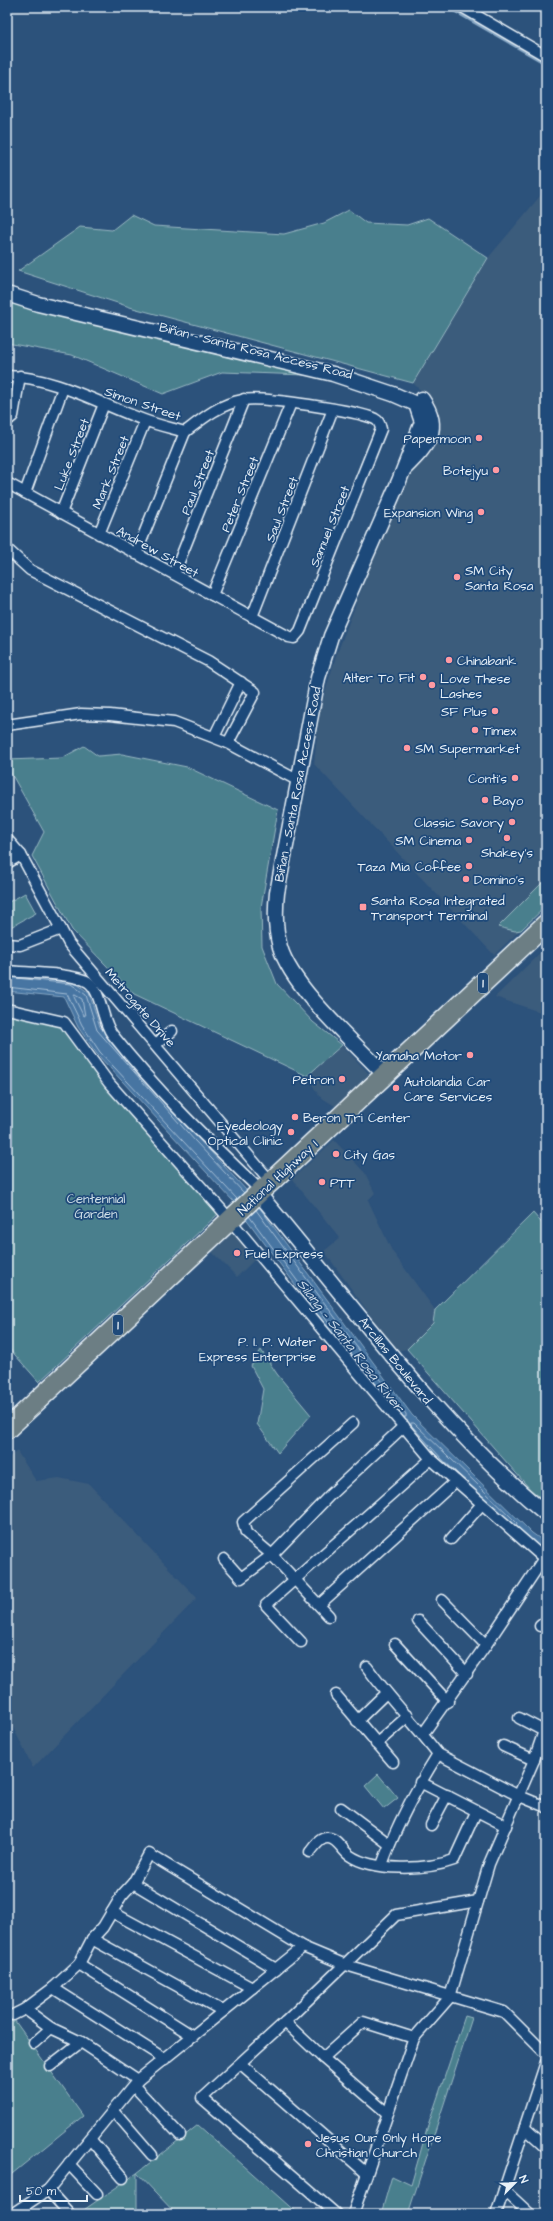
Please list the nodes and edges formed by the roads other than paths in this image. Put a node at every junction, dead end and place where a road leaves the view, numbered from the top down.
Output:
1 (462, 7) edge
2 (546, 56) edge
3 (7, 288) edge
4 (7, 294) edge
5 (252, 352) junction
6 (7, 376) edge
7 (20, 376) junction
8 (64, 388) junction
9 (244, 399) junction
10 (291, 403) junction
11 (104, 404) junction
12 (333, 409) junction
13 (7, 421) edge
14 (145, 421) junction
15 (380, 424) joint
16 (185, 432) junction
17 (7, 483) edge
18 (25, 493) junction
19 (61, 513) junction
20 (99, 534) junction
21 (7, 549) edge
22 (136, 554) junction
23 (174, 574) junction
24 (212, 595) junction
25 (252, 617) junction
26 (298, 636) joint
27 (241, 682) junction
28 (7, 725) edge
29 (214, 737) junction
30 (228, 743) junction
31 (297, 780) junction
32 (7, 839) edge
33 (21, 855) junction
34 (7, 863) edge
35 (546, 924) edge
36 (61, 929) junction
37 (7, 944) edge
38 (7, 971) edge
39 (7, 1009) edge
40 (172, 1031) dead end
41 (156, 1044) junction
42 (385, 1075) junction
43 (263, 1188) junction
44 (230, 1220) junction
45 (353, 1423) dead end
46 (404, 1426) junction
47 (7, 1429) edge
48 (431, 1458) junction
49 (456, 1481) junction
50 (481, 1505) junction
51 (546, 1514) edge
52 (451, 1539) dead end
53 (272, 1555) junction
54 (545, 1559) edge
55 (224, 1560) dead end
56 (295, 1578) junction
57 (442, 1600) dead end
58 (319, 1605) junction
59 (329, 1616) dead end
60 (418, 1621) dead end
61 (302, 1642) dead end
62 (395, 1644) dead end
63 (486, 1645) junction
64 (367, 1667) dead end
65 (467, 1674) junction
66 (386, 1693) junction
67 (336, 1695) dead end
68 (448, 1702) junction
69 (408, 1716) junction
70 (519, 1718) dead end
71 (357, 1721) junction
72 (545, 1728) edge
73 (423, 1734) junction
74 (376, 1744) junction
75 (502, 1746) dead end
76 (438, 1754) junction
77 (534, 1760) junction
78 (393, 1762) dead end
79 (420, 1782) junction
80 (447, 1795) junction
81 (518, 1795) junction
82 (546, 1807) edge
83 (341, 1808) dead end
84 (476, 1812) junction
85 (431, 1825) dead end
86 (506, 1826) junction
87 (389, 1844) junction
88 (310, 1852) dead end
89 (382, 1865) junction
90 (133, 1883) junction
91 (478, 1901) junction
92 (112, 1912) junction
93 (92, 1939) junction
94 (303, 1947) junction
95 (79, 1964) junction
96 (346, 1965) junction
97 (276, 1969) junction
98 (53, 1988) junction
99 (252, 1988) junction
100 (450, 1997) junction
101 (26, 2009) junction
102 (223, 2011) junction
103 (14, 2015) dead end
104 (286, 2022) junction
105 (51, 2028) junction
106 (193, 2036) junction
107 (414, 2038) junction
108 (81, 2042) junction
109 (34, 2043) dead end
110 (546, 2054) edge
111 (323, 2058) junction
112 (165, 2059) junction
113 (546, 2062) edge
114 (241, 2064) junction
115 (50, 2066) dead end
116 (136, 2083) junction
117 (114, 2111) junction
118 (387, 2113) junction
119 (525, 2128) junction
120 (180, 2135) dead end
121 (91, 2140) junction
122 (546, 2148) edge
123 (152, 2155) dead end
124 (69, 2164) junction
125 (366, 2173) junction
126 (123, 2178) dead end
127 (48, 2190) junction
128 (504, 2190) junction
129 (97, 2194) dead end
130 (25, 2211) edge
131 (69, 2213) edge
132 (12, 2214) edge
133 (336, 2214) edge
134 (353, 2214) edge
135 (496, 2214) edge
136 (530, 2214) edge

1 - 2 street
3 - 5 main road, Biñan - Santa Rosa Access Road
4 - 5 main road, Biñan - Santa Rosa Access Road
5 - 31 main road, Biñan - Santa Rosa Access Road
6 - 7 street, Simon Street
7 - 8 street, Simon Street
7 - 13 street
8 - 11 street, Simon Street
8 - 18 street
9 - 10 street, Simon Street
9 - 16 street, Simon Street
9 - 23 street, Paul Street
10 - 12 street, Simon Street
10 - 24 street, Peter Street
11 - 14 street, Simon Street
11 - 19 street, Luke Street
12 - 15 street, Simon Street
12 - 25 street, Saul Street
14 - 16 street, Simon Street
14 - 20 street, Mark Street
15 - 26 street, Samuel Street
16 - 22 street
17 - 18 street, Andrew Street
18 - 19 street, Andrew Street
19 - 20 street, Andrew Street
20 - 22 street, Andrew Street
21 - 27 street
22 - 23 street, Andrew Street
23 - 24 street, Andrew Street
24 - 25 street, Andrew Street
25 - 26 street, Andrew Street
27 - 29 street
27 - 30 street
28 - 29 street
29 - 30 street
30 - 31 street
31 - 42 main road, Biñan - Santa Rosa Access Road
32 - 33 street, Metrogate Drive
33 - 34 street
33 - 36 street, Metrogate Drive
35 - 42 highway, National Highway 1 / 1
36 - 37 street
36 - 41 street, Metrogate Drive
38 - 43 street
39 - 44 street
40 - 41 street
41 - 43 street, Metrogate Drive
42 - 43 highway, National Highway 1 / 1
43 - 44 highway, National Highway 1 / 1
43 - 51 main road, Arcillas Boulevard
44 - 46 street
44 - 47 highway, National Highway 1 / 1
45 - 53 street
46 - 48 street
46 - 53 street
48 - 49 street
48 - 56 street
49 - 50 street
49 - 58 street
50 - 52 street
50 - 54 street
53 - 55 street
53 - 56 street
54 - 63 street
56 - 58 street
56 - 61 street
57 - 63 street
58 - 59 street
60 - 65 street
62 - 68 street
63 - 65 street
64 - 66 street
65 - 68 street
66 - 69 street
66 - 71 street
67 - 71 street
68 - 73 street
69 - 73 street
69 - 74 street
70 - 72 street
71 - 74 street
72 - 77 street
73 - 76 street
74 - 78 street
75 - 77 street
76 - 79 street
76 - 81 street
77 - 81 street
79 - 80 street
79 - 87 street
80 - 84 street
80 - 85 street
81 - 82 street
81 - 86 street
83 - 87 street
84 - 86 street
84 - 89 street
86 - 91 street
87 - 89 street
88 - 89 street
90 - 92 street
90 - 94 street
90 - 97 street
91 - 96 street
91 - 100 street
92 - 93 street
92 - 99 street
93 - 95 street
93 - 102 street
94 - 96 street
94 - 97 street
95 - 98 street
95 - 106 street
96 - 100 street
96 - 104 street
97 - 99 street
98 - 101 street
98 - 112 street
99 - 102 street
100 - 107 street
100 - 110 street
101 - 103 street
101 - 105 street
102 - 106 street
104 - 111 street
104 - 114 street
105 - 108 street
105 - 109 street
106 - 112 street
107 - 111 street
107 - 118 street
108 - 115 street
108 - 116 street
111 - 118 street
112 - 116 street
113 - 119 street
114 - 125 street
114 - 133 street
116 - 117 street
116 - 120 street
117 - 121 street
117 - 123 street
118 - 125 street
119 - 122 street
119 - 128 street
121 - 124 street
121 - 126 street
124 - 127 street
124 - 129 street
125 - 134 street
127 - 130 street
127 - 131 street
128 - 135 street
128 - 136 street
130 - 132 street

